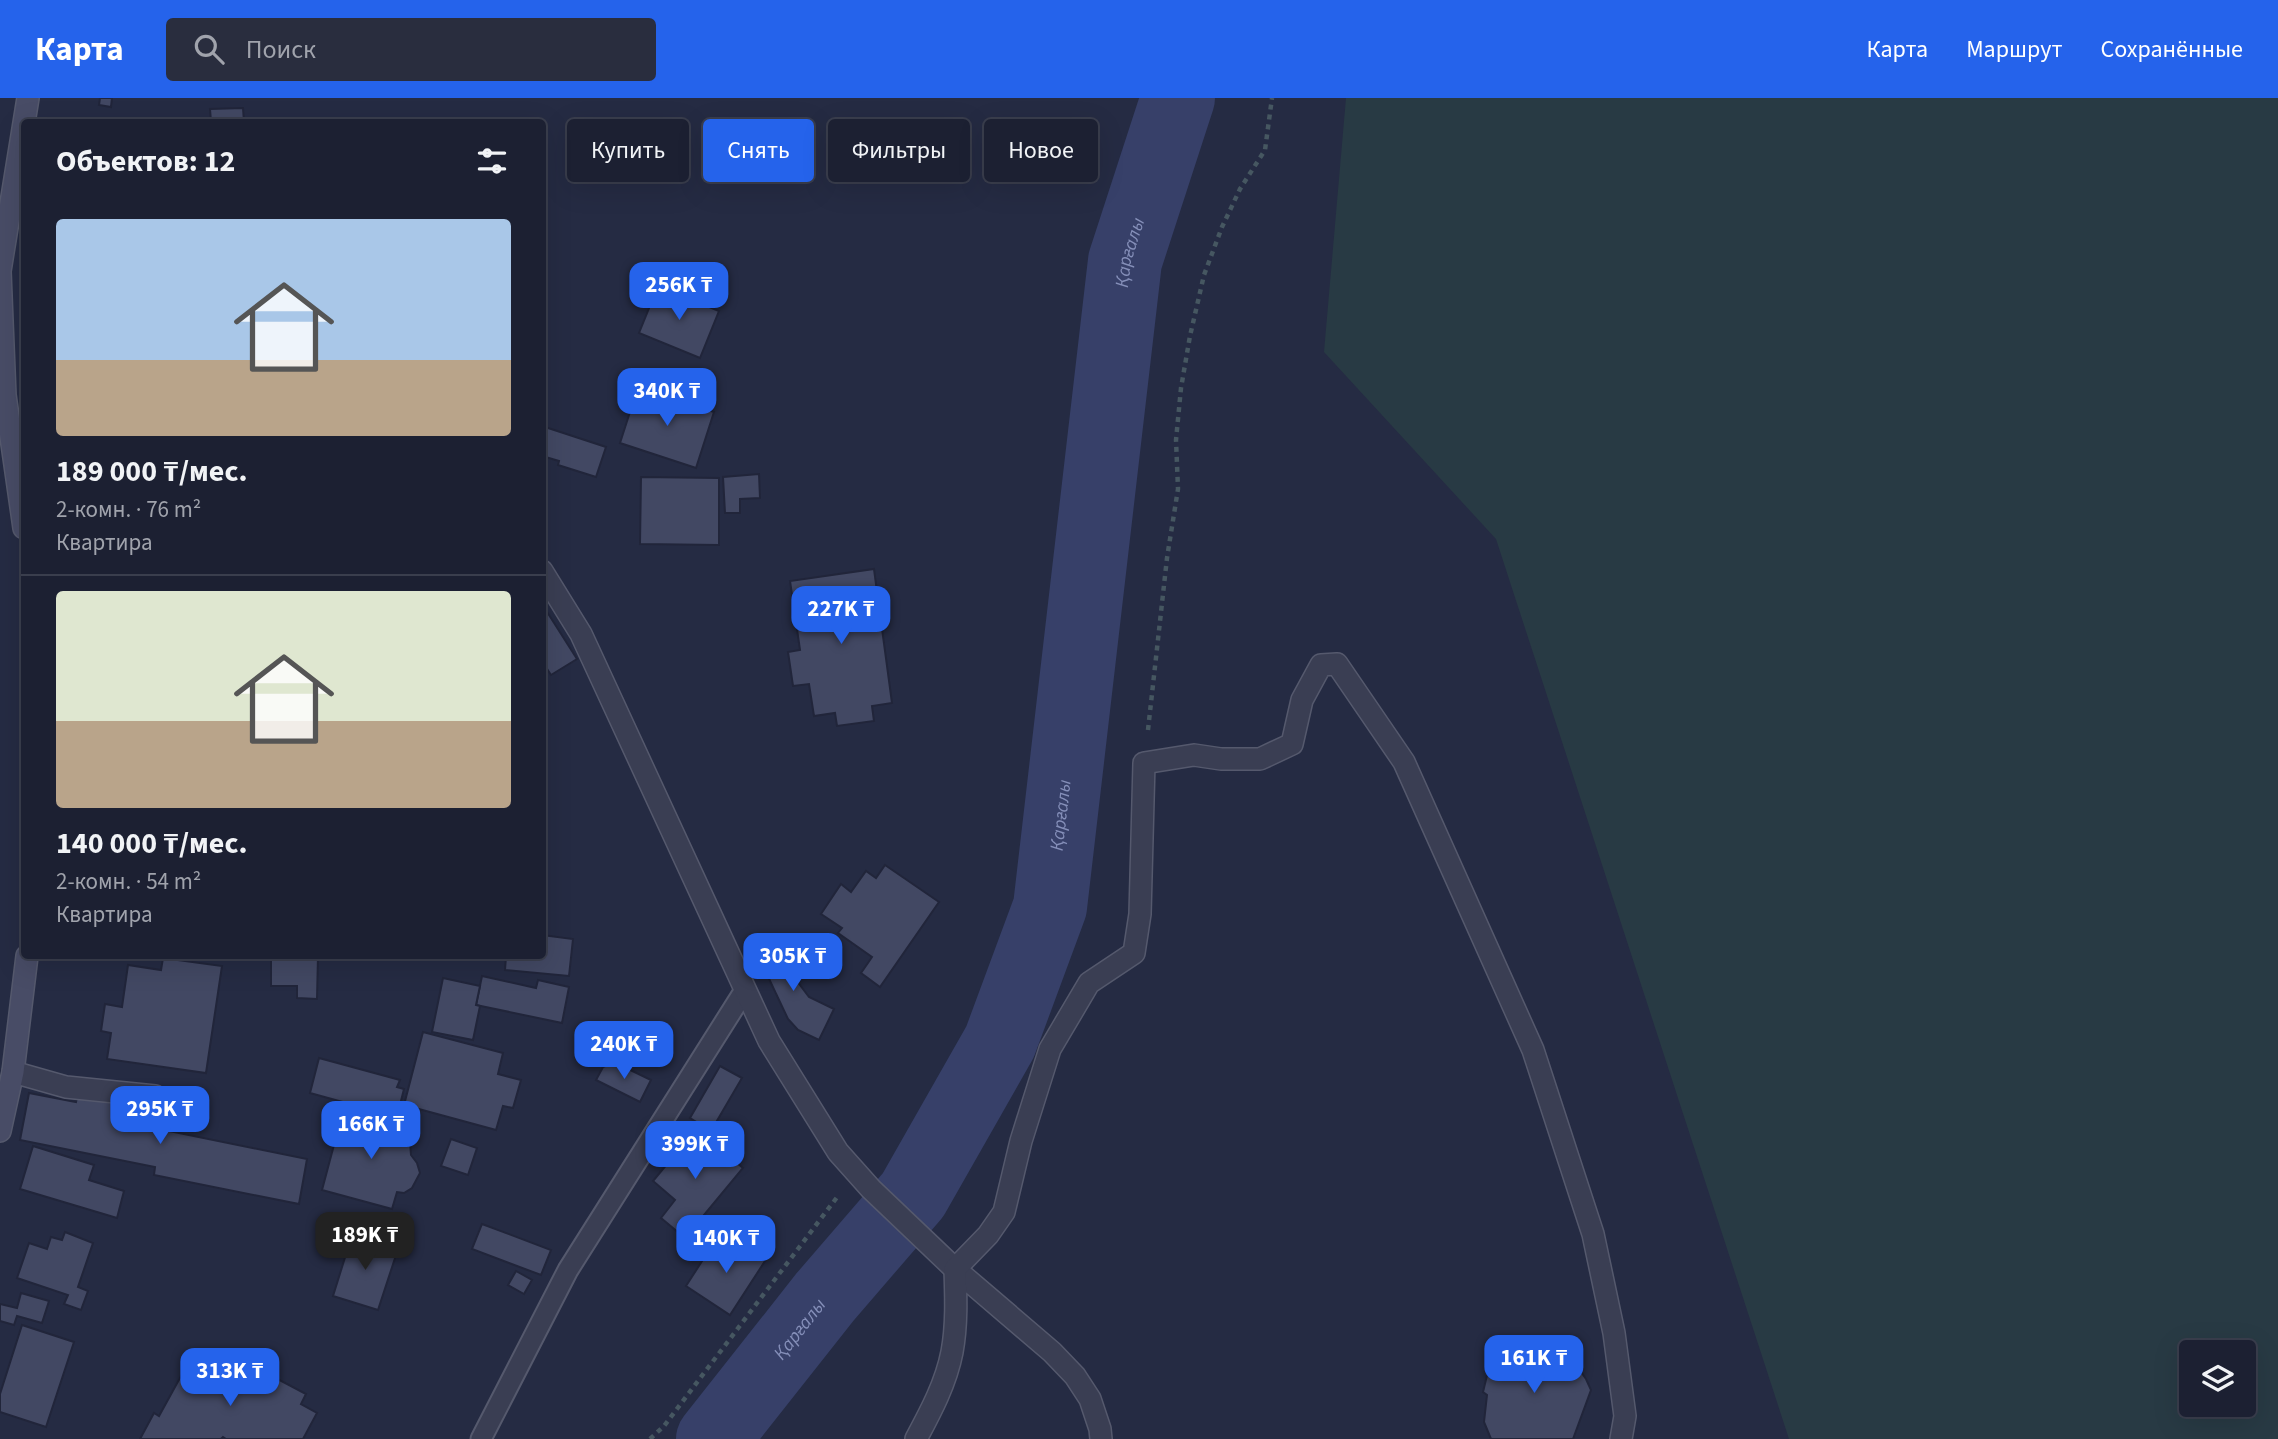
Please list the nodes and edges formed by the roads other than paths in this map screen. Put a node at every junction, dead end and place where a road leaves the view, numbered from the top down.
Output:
1 (28, 98) edge
2 (26, 119) edge
3 (20, 180) edge
4 (21, 507) edge
5 (546, 577) edge
6 (27, 959) edge
7 (745, 990) junction
8 (13, 1072) junction
9 (155, 1096) dead end
10 (0, 1131) edge
11 (955, 1269) junction
12 (481, 1439) edge
13 (916, 1439) edge
14 (1101, 1439) edge
15 (1621, 1439) edge

1 - 2 street
3 - 4 street
5 - 7 street
6 - 8 street
7 - 11 street
7 - 12 lane
8 - 9 street
8 - 10 street
11 - 13 street
11 - 14 street
11 - 15 street

